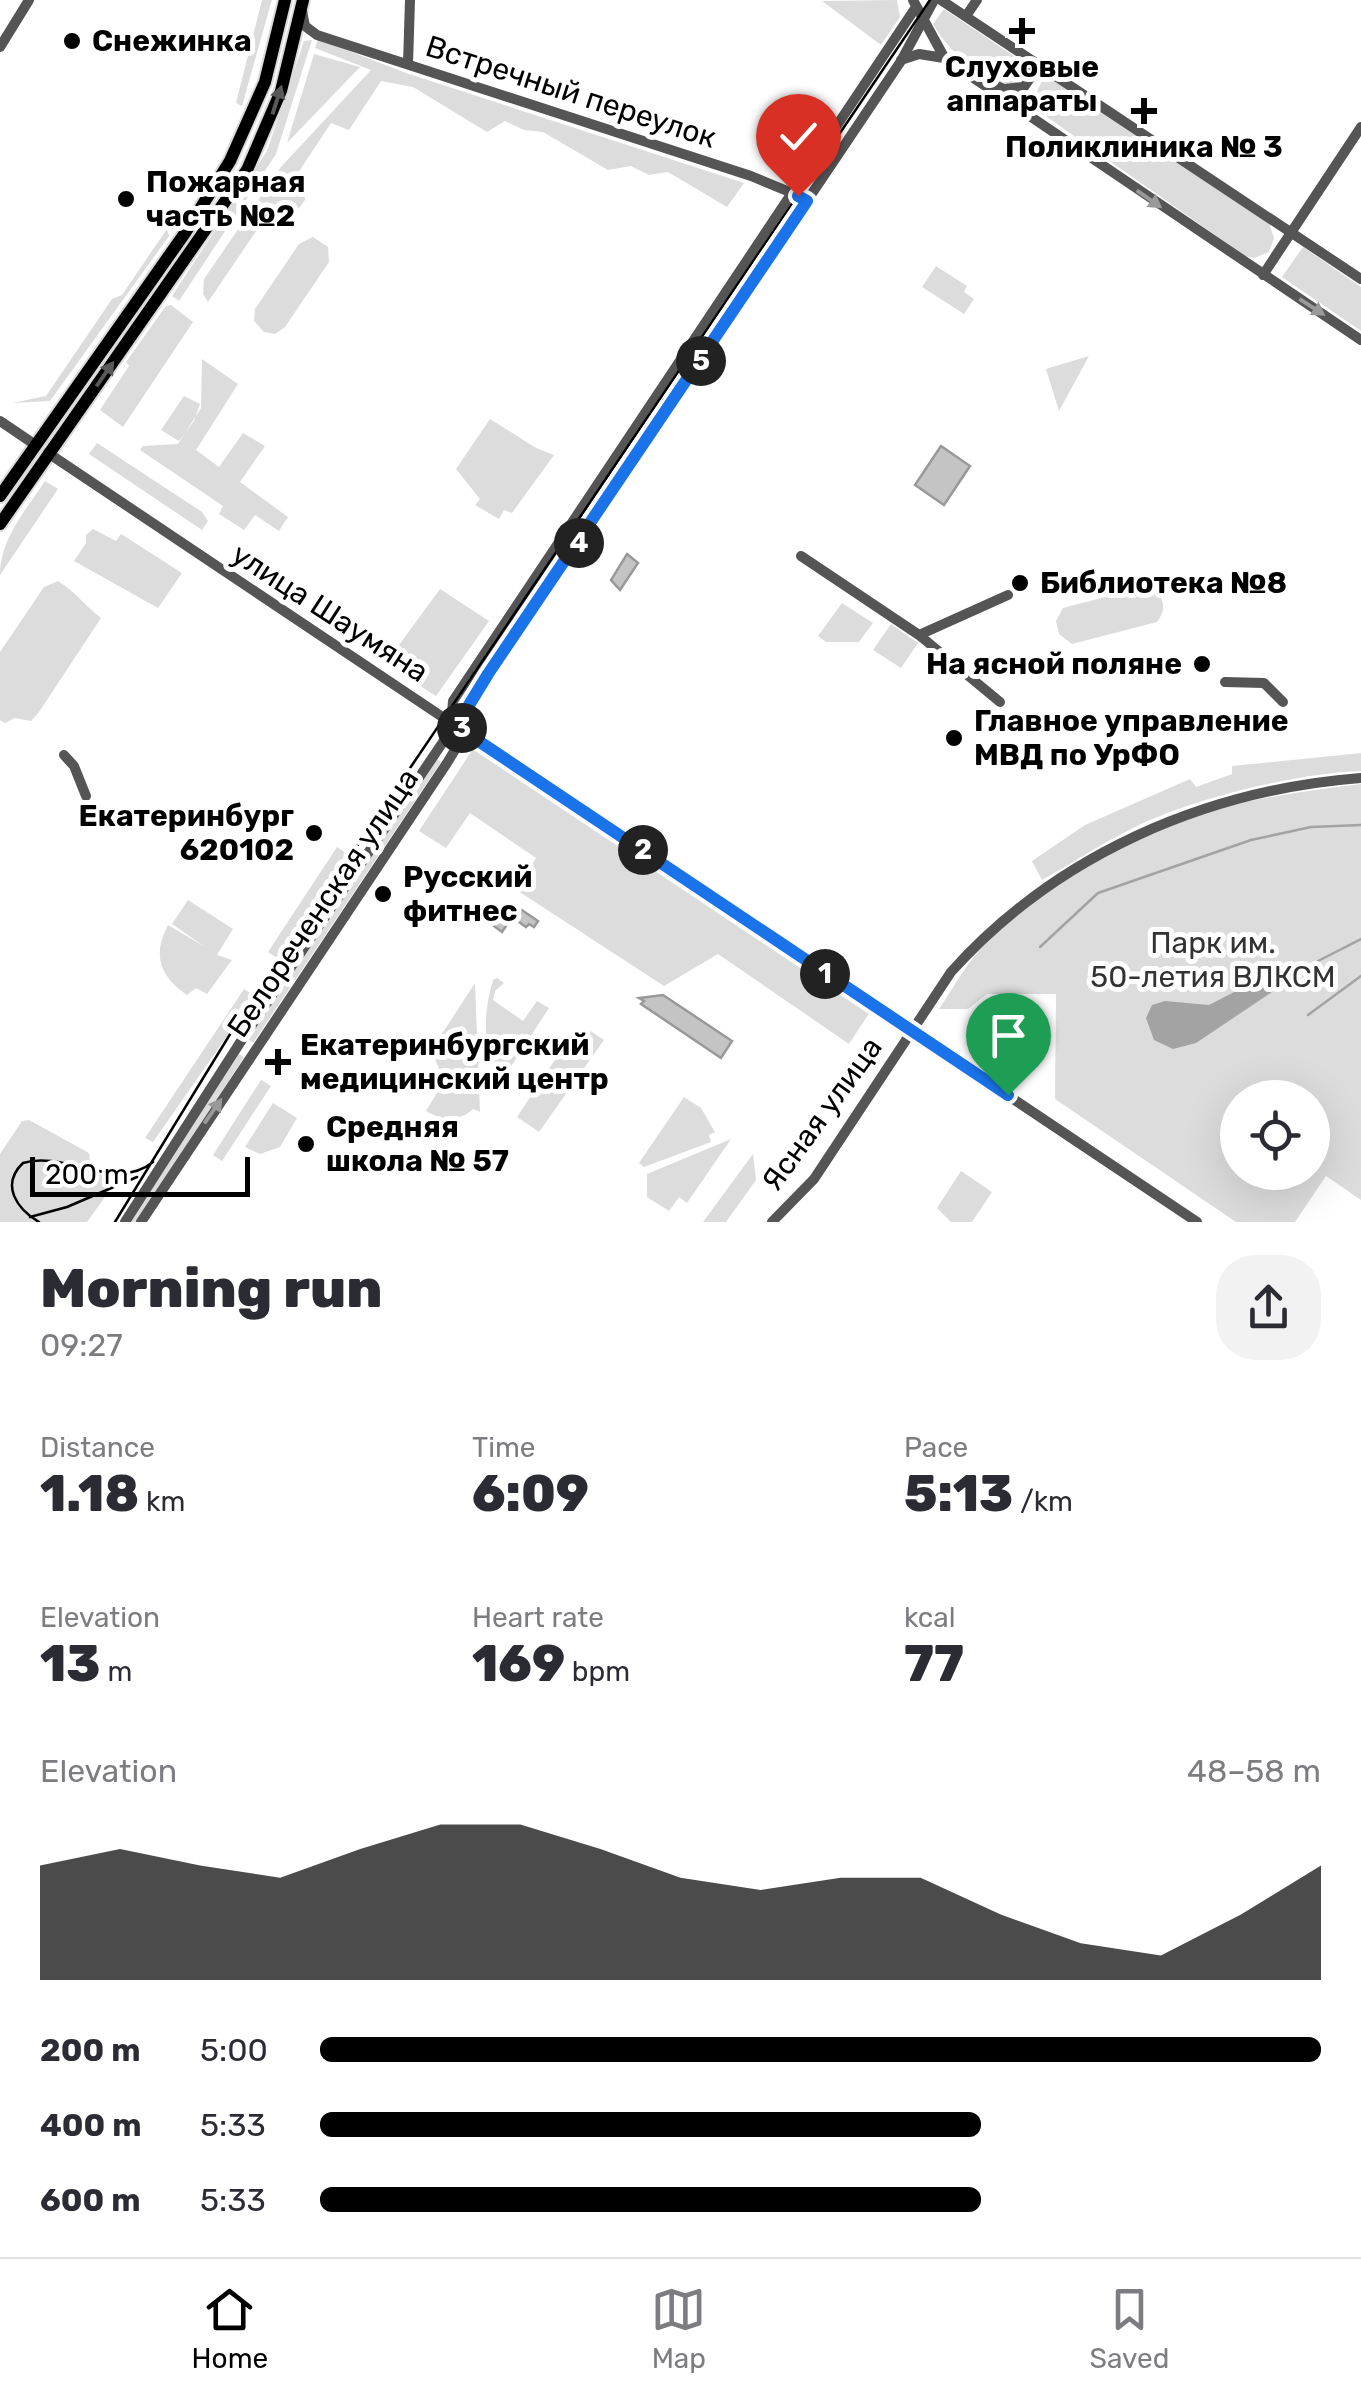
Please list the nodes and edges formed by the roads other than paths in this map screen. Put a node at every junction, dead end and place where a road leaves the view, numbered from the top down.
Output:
1 (29, 0) edge
2 (282, 0) edge
3 (410, 0) edge
4 (935, 0) edge
5 (977, 0) edge
6 (303, 3) edge
7 (915, 3) edge
8 (966, 16) junction
9 (924, 22) junction
10 (279, 26) junction
11 (296, 31) junction
12 (316, 35) junction
13 (1001, 38) junction
14 (0, 48) edge
15 (292, 48) junction
16 (944, 58) junction
17 (900, 61) junction
18 (408, 64) junction
19 (970, 77) junction
20 (1361, 127) edge
21 (793, 193) junction
22 (807, 201) junction
23 (1292, 232) junction
24 (1263, 275) junction
25 (1361, 279) edge
26 (1361, 340) edge
27 (0, 420) edge
28 (34, 444) junction
29 (48, 453) junction
30 (0, 496) edge
31 (1, 524) edge
32 (802, 556) dead end
33 (1008, 595) dead end
34 (918, 635) junction
35 (1225, 682) dead end
36 (1000, 702) dead end
37 (1284, 702) dead end
38 (452, 722) junction
39 (462, 730) junction
40 (64, 755) dead end
41 (1361, 778) edge
42 (86, 796) dead end
43 (912, 1031) junction
44 (125, 1222) edge
45 (141, 1222) edge
46 (772, 1222) edge
47 (1197, 1222) edge

1 - 14 street
2 - 10 main road
3 - 18 street
4 - 7 street
4 - 8 street
4 - 9 street, Белореченская улица
5 - 8 street
6 - 11 main road
6 - 12 street
7 - 9 street
7 - 21 street
8 - 13 street
9 - 16 street
9 - 17 street, Белореченская улица
10 - 11 street
10 - 28 main road
11 - 15 main road
12 - 15 street
12 - 18 street, Встречный переулок
13 - 19 street
13 - 23 street
29 -> 15 main road
16 - 17 street
16 - 19 street
17 - 22 street, Белореченская улица
18 - 21 street, Встречный переулок
19 -> 24 street
20 - 23 street
21 - 22 street, Встречный переулок
21 - 38 street
22 - 39 street, Белореченская улица
23 - 24 street
23 - 25 street
24 -> 26 street
27 - 28 street
28 - 29 main road, улица Шаумяна
28 - 30 main road
29 - 31 main road
29 - 38 street, улица Шаумяна
32 - 34 street
33 - 34 street
34 - 36 street
35 - 37 street
38 - 39 street, улица Шаумяна
38 - 44 street, Белореченская улица
39 - 43 street, улица Шаумяна
45 -> 39 street, Белореченская улица
40 - 42 street
41 - 43 street, Ясная улица
43 - 46 street, Ясная улица
43 - 47 street, улица Шаумяна

